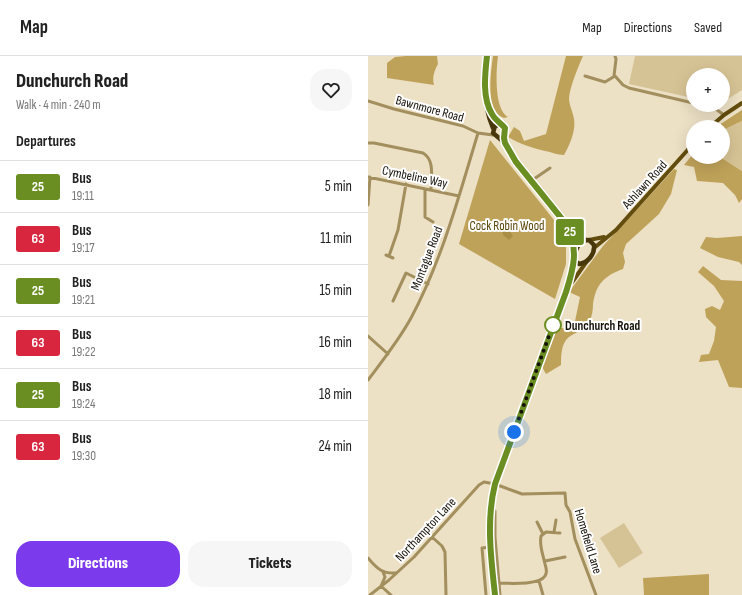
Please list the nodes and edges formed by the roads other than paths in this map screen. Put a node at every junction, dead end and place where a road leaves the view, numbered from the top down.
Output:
1 (487, 56) edge
2 (615, 56) edge
3 (585, 76) dead end
4 (614, 76) junction
5 (368, 101) edge
6 (487, 101) junction
7 (686, 101) edge
8 (742, 102) edge
9 (720, 112) edge
10 (724, 115) junction
11 (718, 120) edge
12 (501, 124) junction
13 (478, 132) junction
14 (493, 133) junction
15 (504, 135) junction
16 (368, 143) edge
17 (505, 143) junction
18 (686, 152) edge
19 (550, 168) dead end
20 (369, 177) edge
21 (531, 181) junction
22 (406, 184) junction
23 (425, 188) junction
24 (431, 190) junction
25 (459, 196) junction
26 (368, 205) edge
27 (433, 222) dead end
28 (566, 224) junction
29 (608, 236) junction
30 (587, 240) junction
31 (594, 248) junction
32 (575, 254) junction
33 (394, 258) dead end
34 (574, 260) junction
35 (587, 261) junction
36 (428, 284) junction
37 (566, 292) junction
38 (393, 301) dead end
39 (368, 336) edge
40 (388, 354) junction
41 (368, 380) edge
42 (495, 484) junction
43 (490, 510) junction
44 (556, 520) dead end
45 (537, 522) dead end
46 (554, 532) junction
47 (560, 533) dead end
48 (543, 534) junction
49 (432, 537) junction
50 (491, 547) junction
51 (565, 557) dead end
52 (368, 558) edge
53 (545, 561) junction
54 (383, 572) junction
55 (397, 573) junction
56 (539, 581) junction
57 (494, 583) junction
58 (499, 583) junction
59 (381, 586) junction
60 (500, 590) junction
61 (494, 593) edge
62 (370, 595) edge
63 (391, 595) edge
64 (446, 595) edge
65 (486, 595) edge
66 (500, 595) edge
67 (543, 595) edge
68 (596, 595) edge

1 - 6 highway
2 - 4 street
3 - 4 street
4 - 7 street
5 - 13 street, Bawnmore Road
6 - 12 highway
6 - 14 highway
8 - 10 main road
9 - 10 street
10 - 11 main road
12 - 14 highway
12 - 15 highway
13 - 14 street, Bawnmore Road
13 - 25 street, Montague Road
14 - 15 highway
14 - 17 highway
15 - 17 highway
16 - 24 street
17 - 21 highway
18 - 29 main road, Ashlawn Road
19 - 21 street
20 - 22 street, Cymbeline Way
20 - 26 street
21 - 28 highway
22 - 23 street, Cymbeline Way
22 - 33 street
23 - 24 street, Cymbeline Way
23 - 27 street
24 - 25 street, Cymbeline Way
25 - 36 street, Montague Road
28 - 30 highway
28 - 32 highway
29 - 30 main road
29 - 31 main road, Ashlawn Road
30 - 31 highway
30 - 32 highway
31 - 35 highway
32 - 34 highway
34 - 35 highway
34 - 37 main road
35 - 37 main road
36 - 38 street
36 - 40 street, Montague Road
37 - 42 main road
39 - 40 street
40 - 41 street, Montague Road
42 - 43 main road
42 - 49 street, Northampton Lane
42 - 68 street, Homefield Lane
43 - 50 main road
43 - 58 street
44 - 46 street
45 - 48 street
46 - 47 street
46 - 48 street
48 - 53 street
49 - 55 street, Northampton Lane
49 - 64 street
50 - 57 main road
50 - 65 street
51 - 53 street
52 - 54 street
53 - 56 street
54 - 55 street
54 - 59 street
55 - 59 street, Northampton Lane
56 - 58 street
56 - 67 street
57 - 58 street
57 - 61 main road
58 - 60 street
59 - 62 street, Northampton Lane
59 - 63 street
60 - 61 street
60 - 66 street

